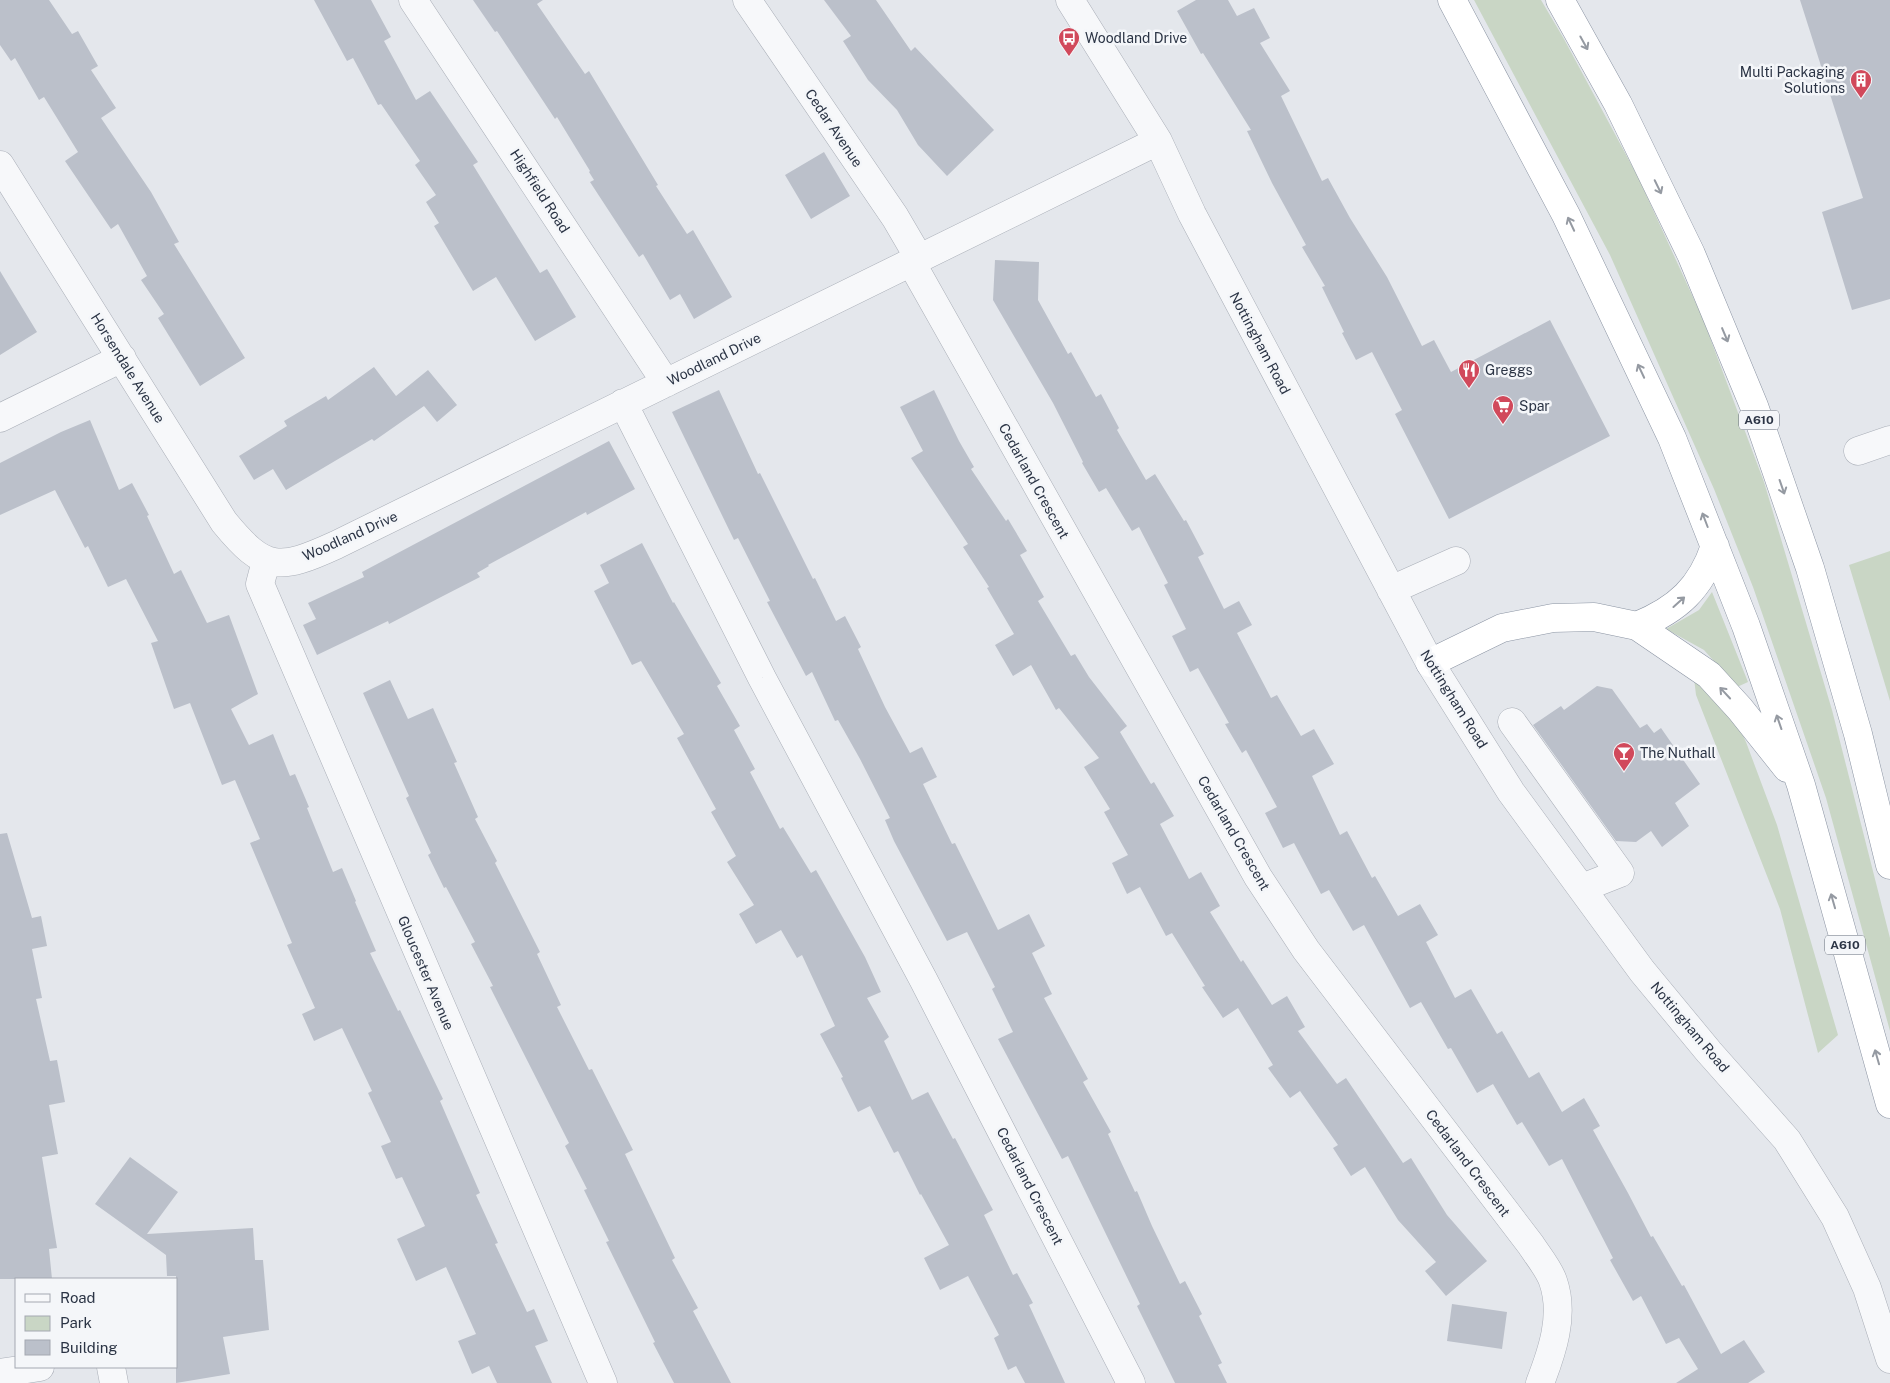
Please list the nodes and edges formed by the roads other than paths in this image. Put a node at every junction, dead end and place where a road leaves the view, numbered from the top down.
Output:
1 (413, 0) edge
2 (747, 0) edge
3 (1070, 0) edge
4 (1452, 0) edge
5 (1560, 0) edge
6 (1158, 141) junction
7 (0, 165) edge
8 (915, 260) junction
9 (122, 358) junction
10 (666, 383) junction
11 (623, 404) junction
12 (0, 418) edge
13 (1890, 440) edge
14 (1858, 451) dead end
15 (1715, 546) junction
16 (266, 561) junction
17 (1456, 561) dead end
18 (1391, 590) junction
19 (1637, 626) junction
20 (1430, 663) junction
21 (1512, 722) dead end
22 (1800, 785) junction
23 (1890, 865) edge
24 (1582, 888) junction
25 (1890, 1104) edge
26 (1890, 1359) edge
27 (33, 1368) edge
28 (111, 1368) edge
29 (0, 1373) edge
30 (114, 1383) edge
31 (603, 1383) edge
32 (1131, 1383) edge
33 (1540, 1383) edge

1 - 10 street, Highfield Road
2 - 8 street, Cedar Avenue
3 - 6 street, Nottingham Road
15 -> 4 highway, A610
5 -> 23 highway, A610
6 - 8 street, Woodland Drive
6 - 18 street, Nottingham Road
7 - 9 street, Horsendale Avenue
8 - 10 street, Woodland Drive
8 - 33 street, Cedarland Crescent
9 - 12 street
9 - 16 street, Horsendale Avenue
10 - 11 street, Woodland Drive
11 - 16 street, Woodland Drive
11 - 32 street, Cedarland Crescent
13 - 14 street
19 -> 15 highway
22 -> 15 highway, A610
16 - 31 street, Gloucester Avenue
17 - 18 street
18 - 20 street, Nottingham Road
19 - 20 highway
22 -> 19 highway
20 - 24 street, Nottingham Road
21 - 24 street
25 -> 22 highway, A610
24 - 26 street, Nottingham Road
27 - 29 street
28 - 30 street

